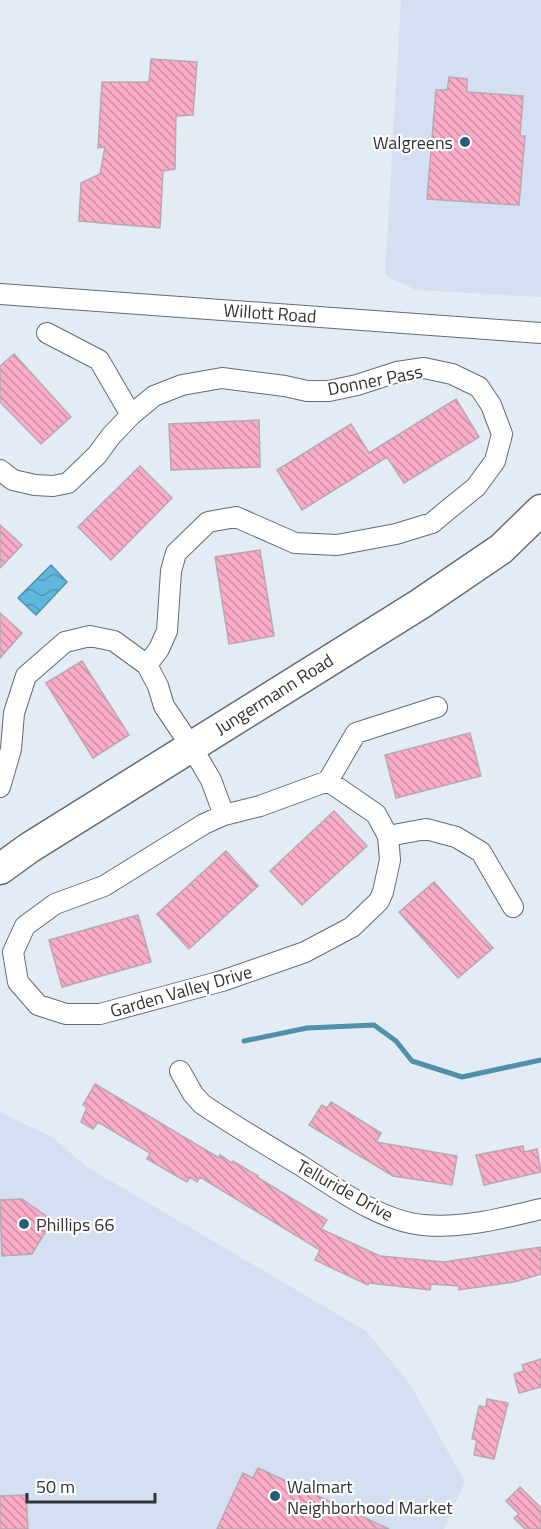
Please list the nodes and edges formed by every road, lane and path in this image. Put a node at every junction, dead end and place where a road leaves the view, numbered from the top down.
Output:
1 (0, 294) edge
2 (47, 333) dead end
3 (541, 333) edge
4 (131, 415) junction
5 (0, 471) edge
6 (541, 510) edge
7 (147, 665) junction
8 (437, 707) dead end
9 (191, 746) junction
10 (328, 781) junction
11 (0, 787) edge
12 (224, 815) junction
13 (388, 836) junction
14 (0, 869) edge
15 (513, 907) dead end
16 (180, 1071) dead end
17 (541, 1209) edge

1 - 3 street, Willott Road
2 - 4 street
4 - 5 street, Donner Pass
4 - 7 street, Donner Pass
6 - 9 main road, Jungermann Road
7 - 9 street
7 - 11 street
8 - 10 street
9 - 12 street
9 - 14 main road, Jungermann Road
10 - 12 street, Garden Valley Drive
10 - 13 street
12 - 13 street, Garden Valley Drive
13 - 15 street
16 - 17 street, Telluride Drive

